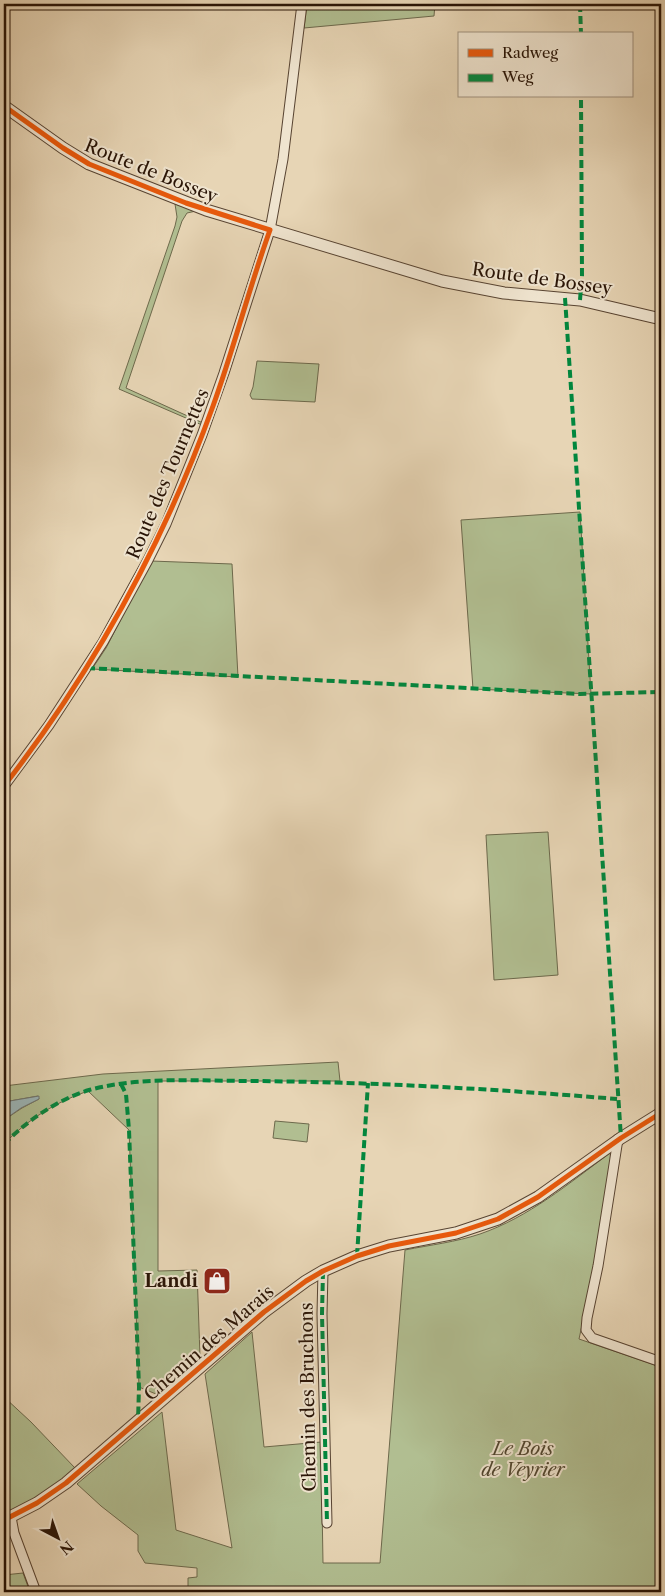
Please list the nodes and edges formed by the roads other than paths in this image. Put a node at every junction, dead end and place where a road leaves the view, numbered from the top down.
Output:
1 (302, 4) edge
2 (4, 106) edge
3 (270, 230) junction
4 (661, 319) edge
5 (4, 786) edge
6 (661, 1113) edge
7 (618, 1140) junction
8 (323, 1271) junction
9 (661, 1362) edge
10 (7, 1518) edge
11 (327, 1523) dead end
12 (36, 1592) edge

1 - 3 street, Route des Tournettes
2 - 3 street, Route de Bossey
3 - 4 street, Route de Bossey
3 - 5 street, Route des Tournettes
6 - 7 street, Chemin des Marais
7 - 8 street, Chemin des Marais
7 - 9 street
8 - 10 street, Chemin des Marais
8 - 11 street, Chemin des Bruchons
10 - 12 street

